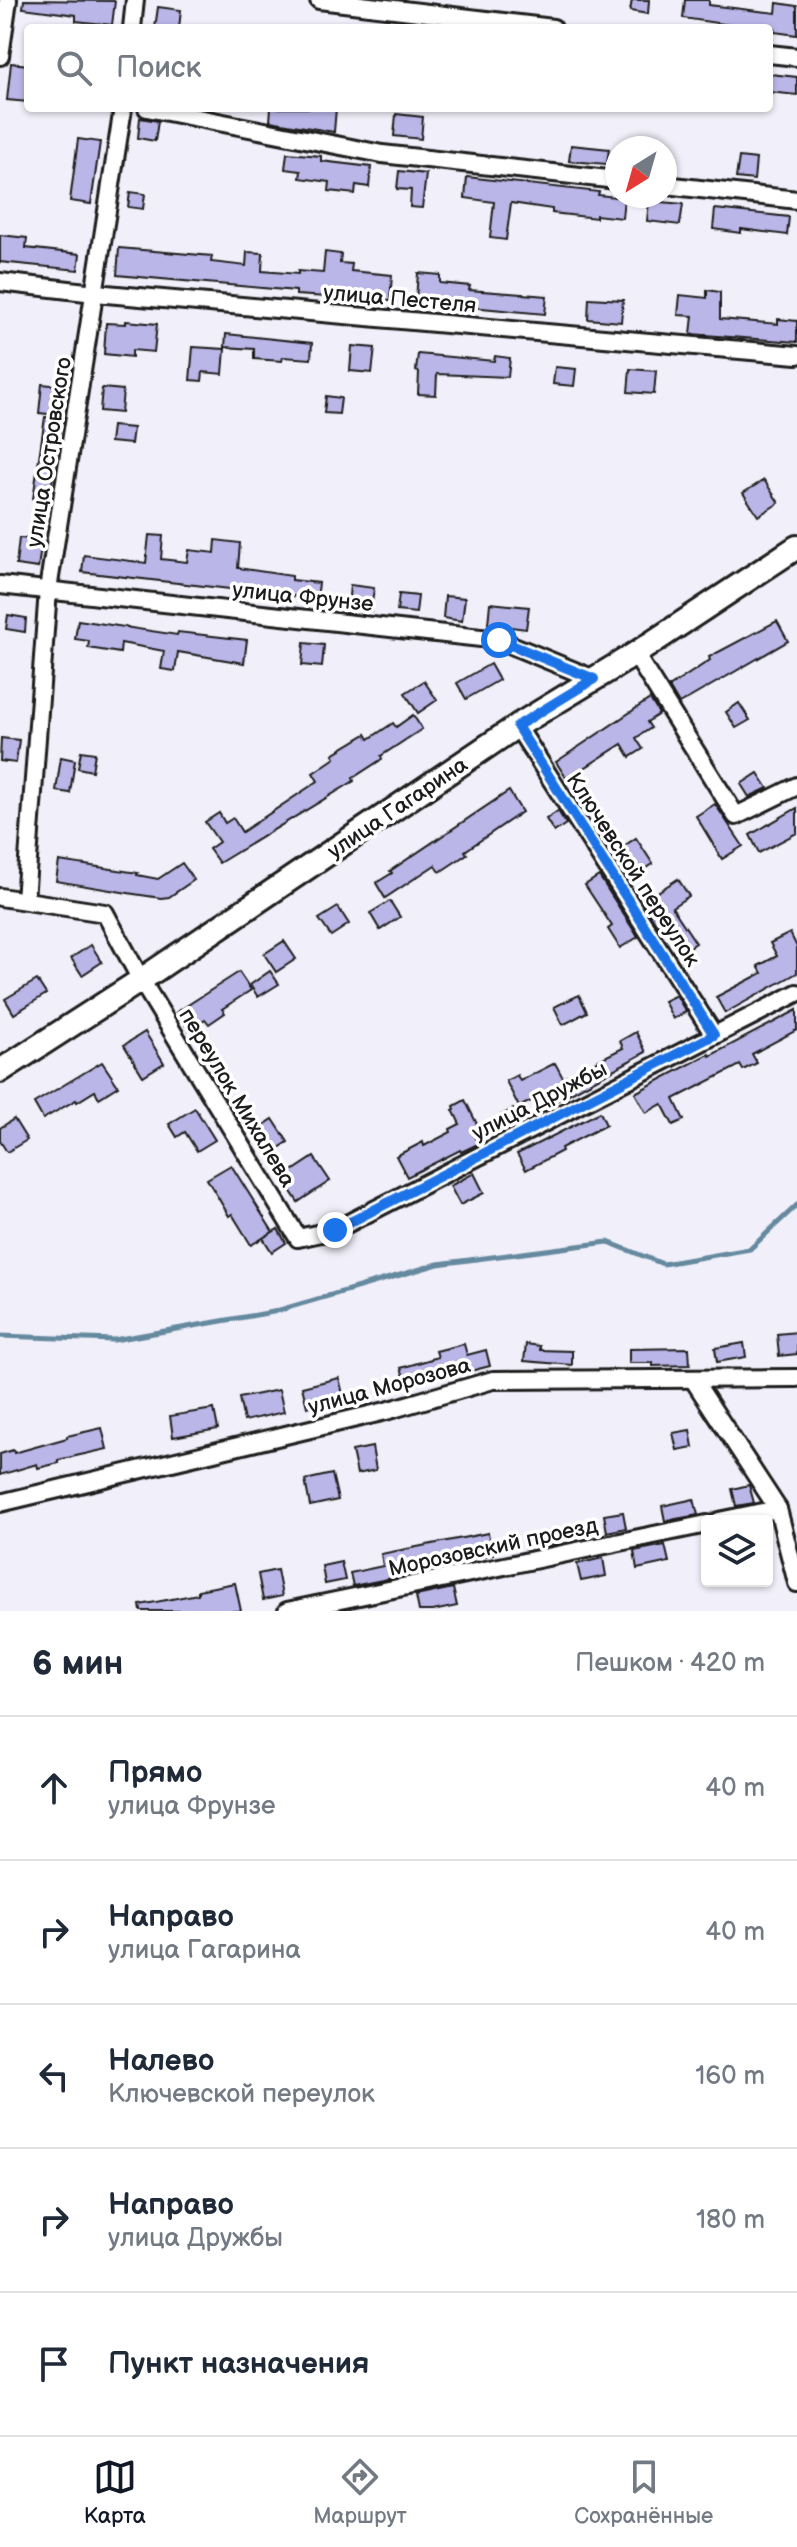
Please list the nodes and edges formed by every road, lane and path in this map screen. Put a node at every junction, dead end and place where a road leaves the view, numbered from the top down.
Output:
1 (8, 0) edge
2 (135, 0) edge
3 (319, 0) edge
4 (132, 24) edge
5 (520, 24) edge
6 (773, 54) edge
7 (0, 56) edge
8 (797, 57) edge
9 (122, 112) edge
10 (167, 112) edge
11 (605, 179) edge
12 (677, 186) edge
13 (797, 200) edge
14 (0, 282) edge
15 (95, 293) junction
16 (797, 355) edge
17 (797, 547) edge
18 (0, 585) edge
19 (48, 590) junction
20 (635, 654) junction
21 (594, 679) junction
22 (517, 726) junction
23 (797, 786) edge
24 (0, 897) edge
25 (25, 900) junction
26 (141, 980) junction
27 (797, 993) edge
28 (714, 1035) junction
29 (0, 1071) edge
30 (298, 1238) joint
31 (797, 1378) edge
32 (693, 1379) junction
33 (0, 1503) edge
34 (778, 1509) junction
35 (748, 1515) edge
36 (701, 1525) edge
37 (797, 1583) edge
38 (287, 1611) edge

1 - 7 street
2 - 4 street
3 - 5 street
6 - 8 street
9 - 15 street, улица Островского
10 - 11 street
12 - 13 street
14 - 15 street, улица Пестеля
15 - 16 street, улица Пестеля
15 - 19 street, улица Островского
17 - 20 main road, улица Гагарина
18 - 19 street, улица Фрунзе
19 - 21 street, улица Фрунзе
19 - 25 street, улица Островского
20 - 21 main road, улица Гагарина
20 - 23 street
21 - 22 main road, улица Гагарина
22 - 26 main road, улица Гагарина
22 - 28 street, Ключевской переулок
24 - 25 street
25 - 26 street, переулок Михалева
26 - 29 main road, улица Гагарина
26 - 30 street, переулок Михалева
27 - 28 street, улица Дружбы
28 - 30 street, улица Дружбы
31 - 32 street, улица Морозова
32 - 33 street, улица Морозова
32 - 34 street
34 - 35 street
34 - 37 street
36 - 38 street, Морозовский проезд

